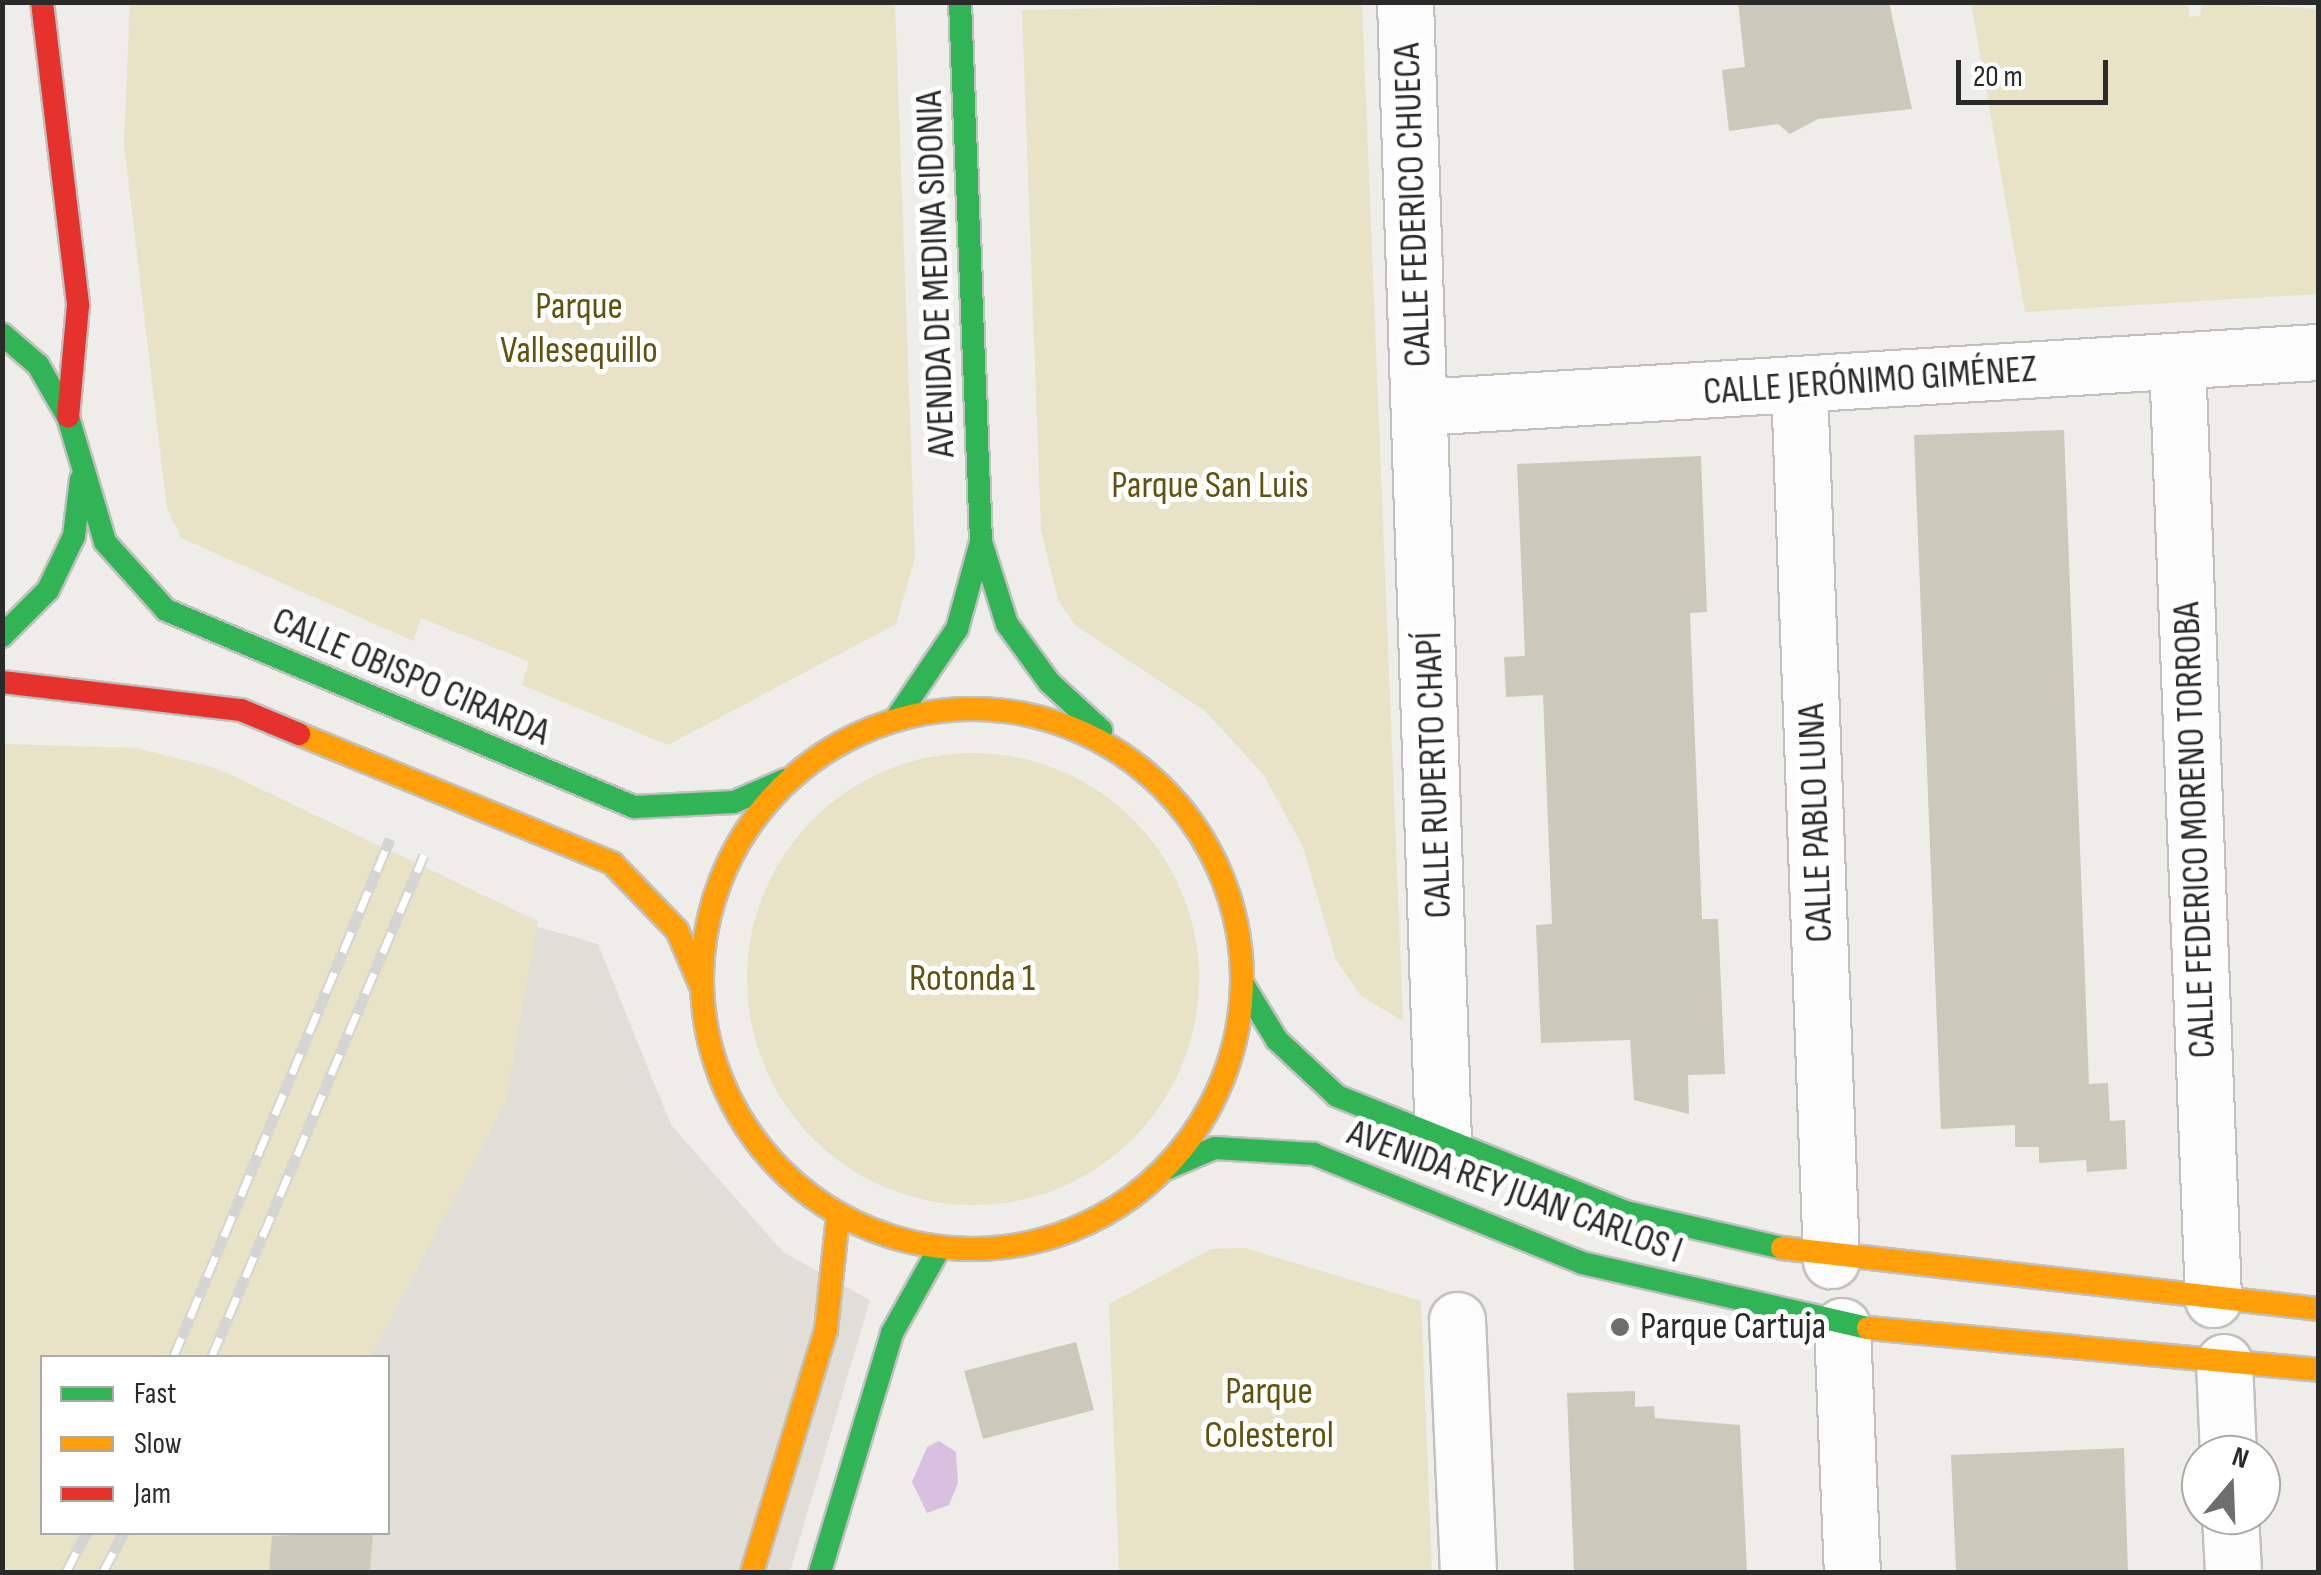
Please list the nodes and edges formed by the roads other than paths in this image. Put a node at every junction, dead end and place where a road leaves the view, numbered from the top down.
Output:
1 (42, 2) edge
2 (960, 2) edge
3 (1405, 2) edge
4 (72, 19) dead end
5 (57, 84) junction
6 (2, 334) edge
7 (2318, 352) edge
8 (2177, 361) junction
9 (1799, 386) junction
10 (1421, 408) junction
11 (68, 416) junction
12 (81, 476) junction
13 (981, 542) junction
14 (2, 636) edge
15 (2, 682) edge
16 (896, 719) junction
17 (1136, 763) junction
18 (788, 779) junction
19 (700, 984) junction
20 (1244, 986) junction
21 (1443, 1142) junction
22 (1168, 1168) junction
23 (838, 1215) junction
24 (939, 1249) junction
25 (1831, 1260) junction
26 (2213, 1299) junction
27 (2318, 1309) edge
28 (1457, 1320) dead end
29 (1842, 1326) junction
30 (2224, 1362) junction
31 (2318, 1370) edge
32 (2227, 1435) edge
33 (2231, 1535) edge
34 (752, 1572) edge
35 (820, 1572) edge
36 (1468, 1572) edge
37 (1852, 1572) edge
38 (2232, 1572) edge

1 - 5 main road, CALLE OBISPO CIRARDA
2 - 13 main road, AVENIDA DE MEDINA SIDONIA
3 - 10 street, CALLE FEDERICO CHUECA
4 - 5 main road
5 - 11 main road, CALLE OBISPO CIRARDA
6 - 11 main road, CALLE OBISPO CIRARDA
7 - 8 street, CALLE JERÓNIMO GIMÉNEZ
8 - 9 street, CALLE JERÓNIMO GIMÉNEZ
8 - 26 street, CALLE FEDERICO MORENO TORROBA
9 - 10 street, CALLE JERÓNIMO GIMÉNEZ
9 - 25 street, CALLE PABLO LUNA
10 - 21 street, CALLE RUPERTO CHAPÍ
11 - 12 main road, CALLE OBISPO CIRARDA
12 - 14 main road, CALLE OBISPO CIRARDA
12 - 18 main road, CALLE OBISPO CIRARDA
13 - 16 main road, AVENIDA DE MEDINA SIDONIA
13 - 17 main road, AVENIDA DE MEDINA SIDONIA
15 - 19 main road
16 - 17 main road
16 - 18 main road
17 - 20 main road, AVENIDA DE MEDINA SIDONIA
18 - 19 main road
19 - 23 main road
20 - 21 main road, AVENIDA REY JUAN CARLOS I
20 - 22 main road
21 - 25 main road, AVENIDA REY JUAN CARLOS I
22 - 24 main road
22 - 29 main road, AVENIDA REY JUAN CARLOS I
23 - 24 main road
23 - 34 main road
24 - 35 main road
25 - 26 main road, AVENIDA REY JUAN CARLOS I
26 - 27 main road, AVENIDA REY JUAN CARLOS I
28 - 36 street
29 - 30 main road, AVENIDA REY JUAN CARLOS I
29 - 37 street
30 - 31 main road, AVENIDA REY JUAN CARLOS I
30 - 32 street
33 - 38 street

